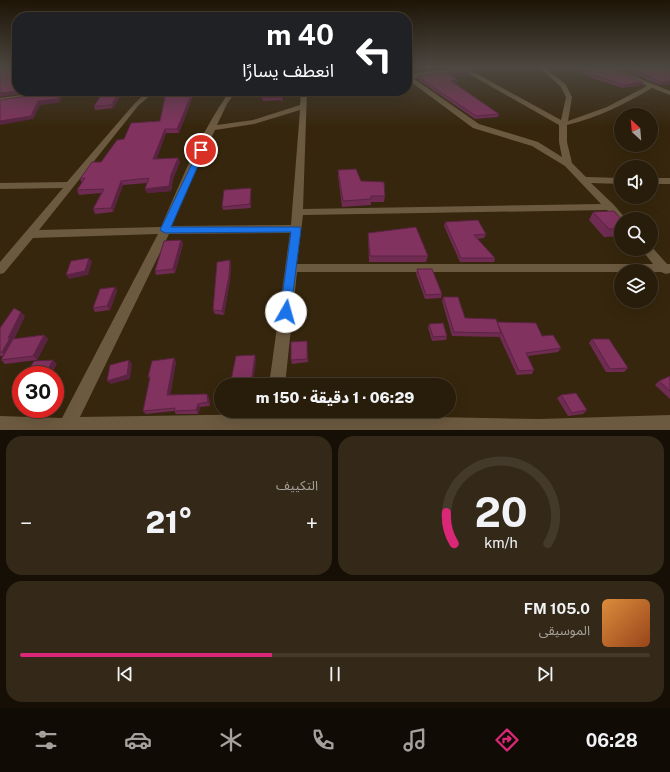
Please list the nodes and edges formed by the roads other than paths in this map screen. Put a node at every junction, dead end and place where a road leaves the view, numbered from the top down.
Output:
1 (421, 87) edge
2 (497, 87) edge
3 (564, 87) edge
4 (648, 87) edge
5 (657, 87) edge
6 (670, 93) edge
7 (23, 96) edge
8 (146, 96) edge
9 (230, 96) edge
10 (304, 96) edge
11 (15, 97) joint
12 (0, 100) edge
13 (304, 106) junction
14 (563, 124) junction
15 (212, 128) junction
16 (568, 164) junction
17 (584, 180) junction
18 (614, 181) edge
19 (658, 181) edge
20 (670, 181) edge
21 (70, 185) junction
22 (0, 186) edge
23 (611, 207) junction
24 (298, 212) junction
25 (616, 212) edge
26 (296, 229) junction
27 (165, 230) junction
28 (30, 234) junction
29 (654, 256) edge
30 (1, 268) edge
31 (291, 268) junction
32 (668, 270) edge
33 (278, 378) edge
34 (272, 421) edge
35 (670, 423) edge
36 (0, 424) edge
37 (66, 428) edge

1 - 16 street
2 - 14 street
3 - 14 street
4 - 14 street
5 - 6 street
7 - 11 street
8 - 21 street
9 - 15 street
10 - 13 street
11 - 12 street
13 - 15 street
13 - 24 street
14 - 16 street
15 - 27 street
16 - 17 street
17 - 18 street
17 - 23 street
19 - 20 street
21 - 22 street
21 - 28 street
23 - 24 street
23 - 25 street
24 - 26 street
26 - 27 street
26 - 31 street
27 - 28 street
27 - 37 street
28 - 30 street
29 - 32 street
31 - 32 street
31 - 33 street
34 - 35 street
34 - 37 street
36 - 37 street

